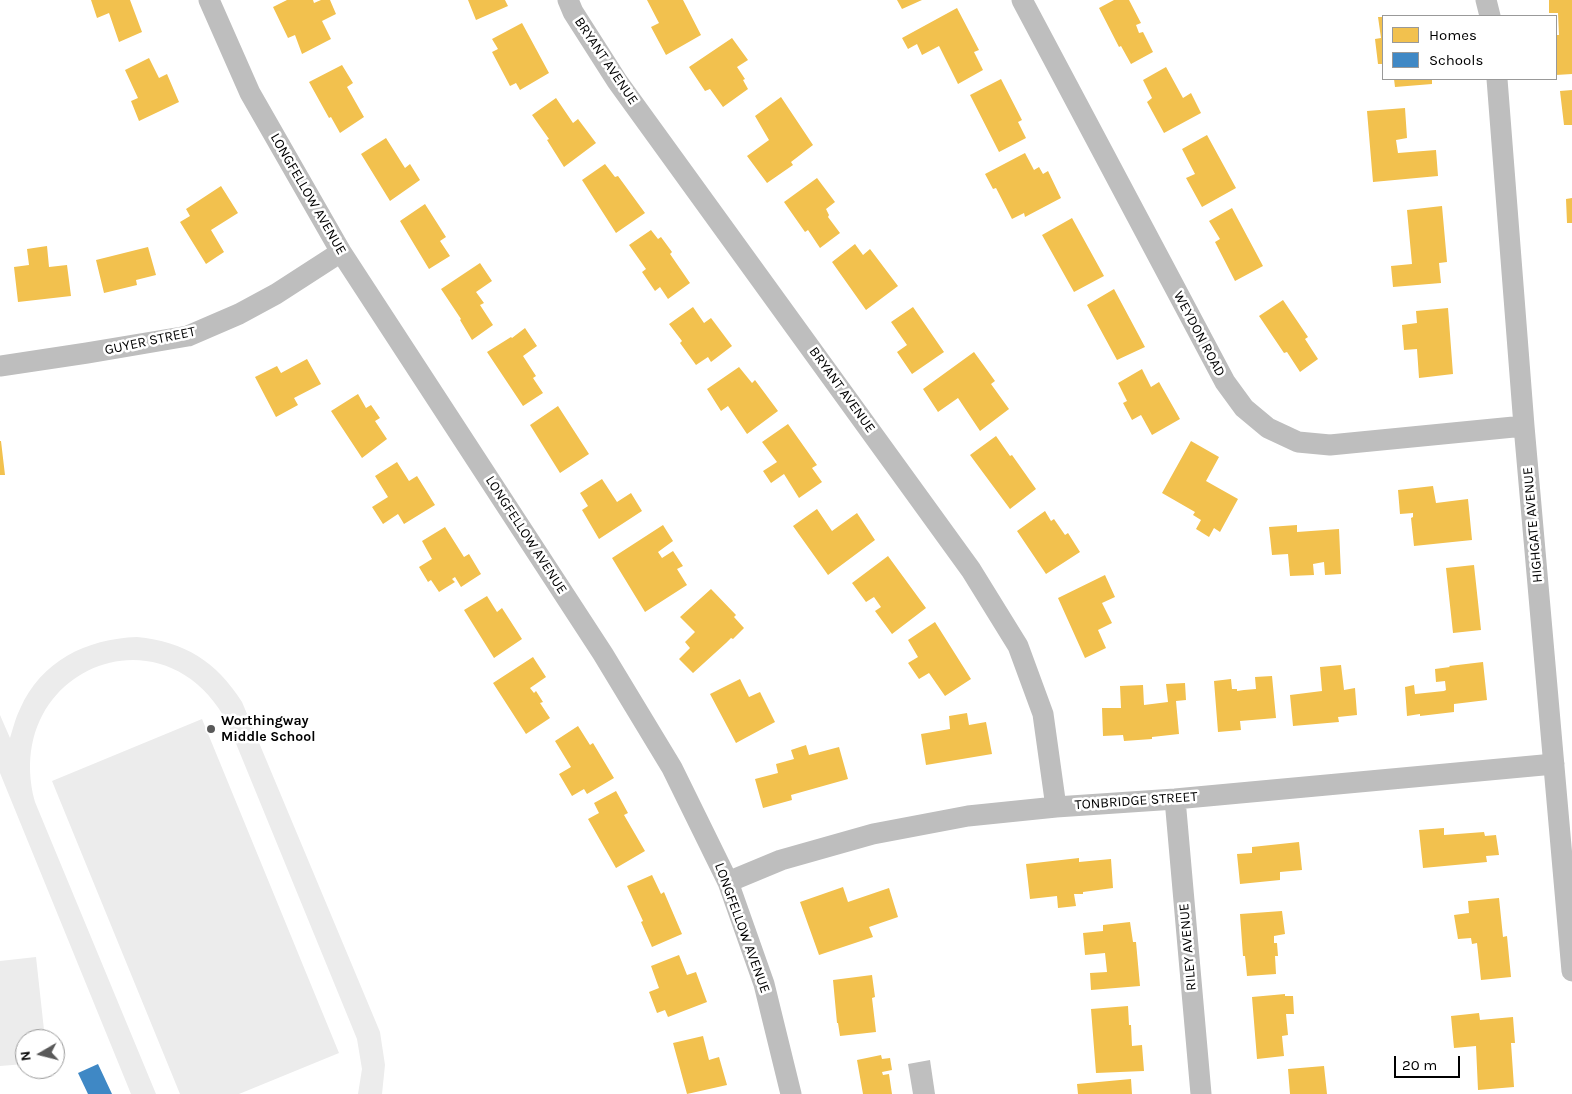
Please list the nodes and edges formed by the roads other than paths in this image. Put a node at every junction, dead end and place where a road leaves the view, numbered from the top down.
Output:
1 (209, 0) edge
2 (568, 0) edge
3 (1022, 0) edge
4 (1486, 0) edge
5 (1490, 15) edge
6 (1497, 80) edge
7 (341, 252) junction
8 (0, 366) edge
9 (1524, 426) junction
10 (1554, 764) junction
11 (1175, 799) junction
12 (1056, 807) junction
13 (728, 882) junction
14 (1572, 971) edge
15 (791, 1094) edge
16 (1201, 1094) edge

1 - 7 street, LONGFELLOW AVENUE
2 - 12 street, BRYANT AVENUE
3 - 9 street, WEYDON ROAD
4 - 5 street
6 - 9 street, HIGHGATE AVENUE
7 - 8 street, GUYER STREET
7 - 13 street, LONGFELLOW AVENUE
9 - 10 street, HIGHGATE AVENUE
10 - 11 street, TONBRIDGE STREET
10 - 14 street, HIGHGATE AVENUE
11 - 12 street, TONBRIDGE STREET
11 - 16 street, RILEY AVENUE
12 - 13 street, TONBRIDGE STREET
13 - 15 street, LONGFELLOW AVENUE

